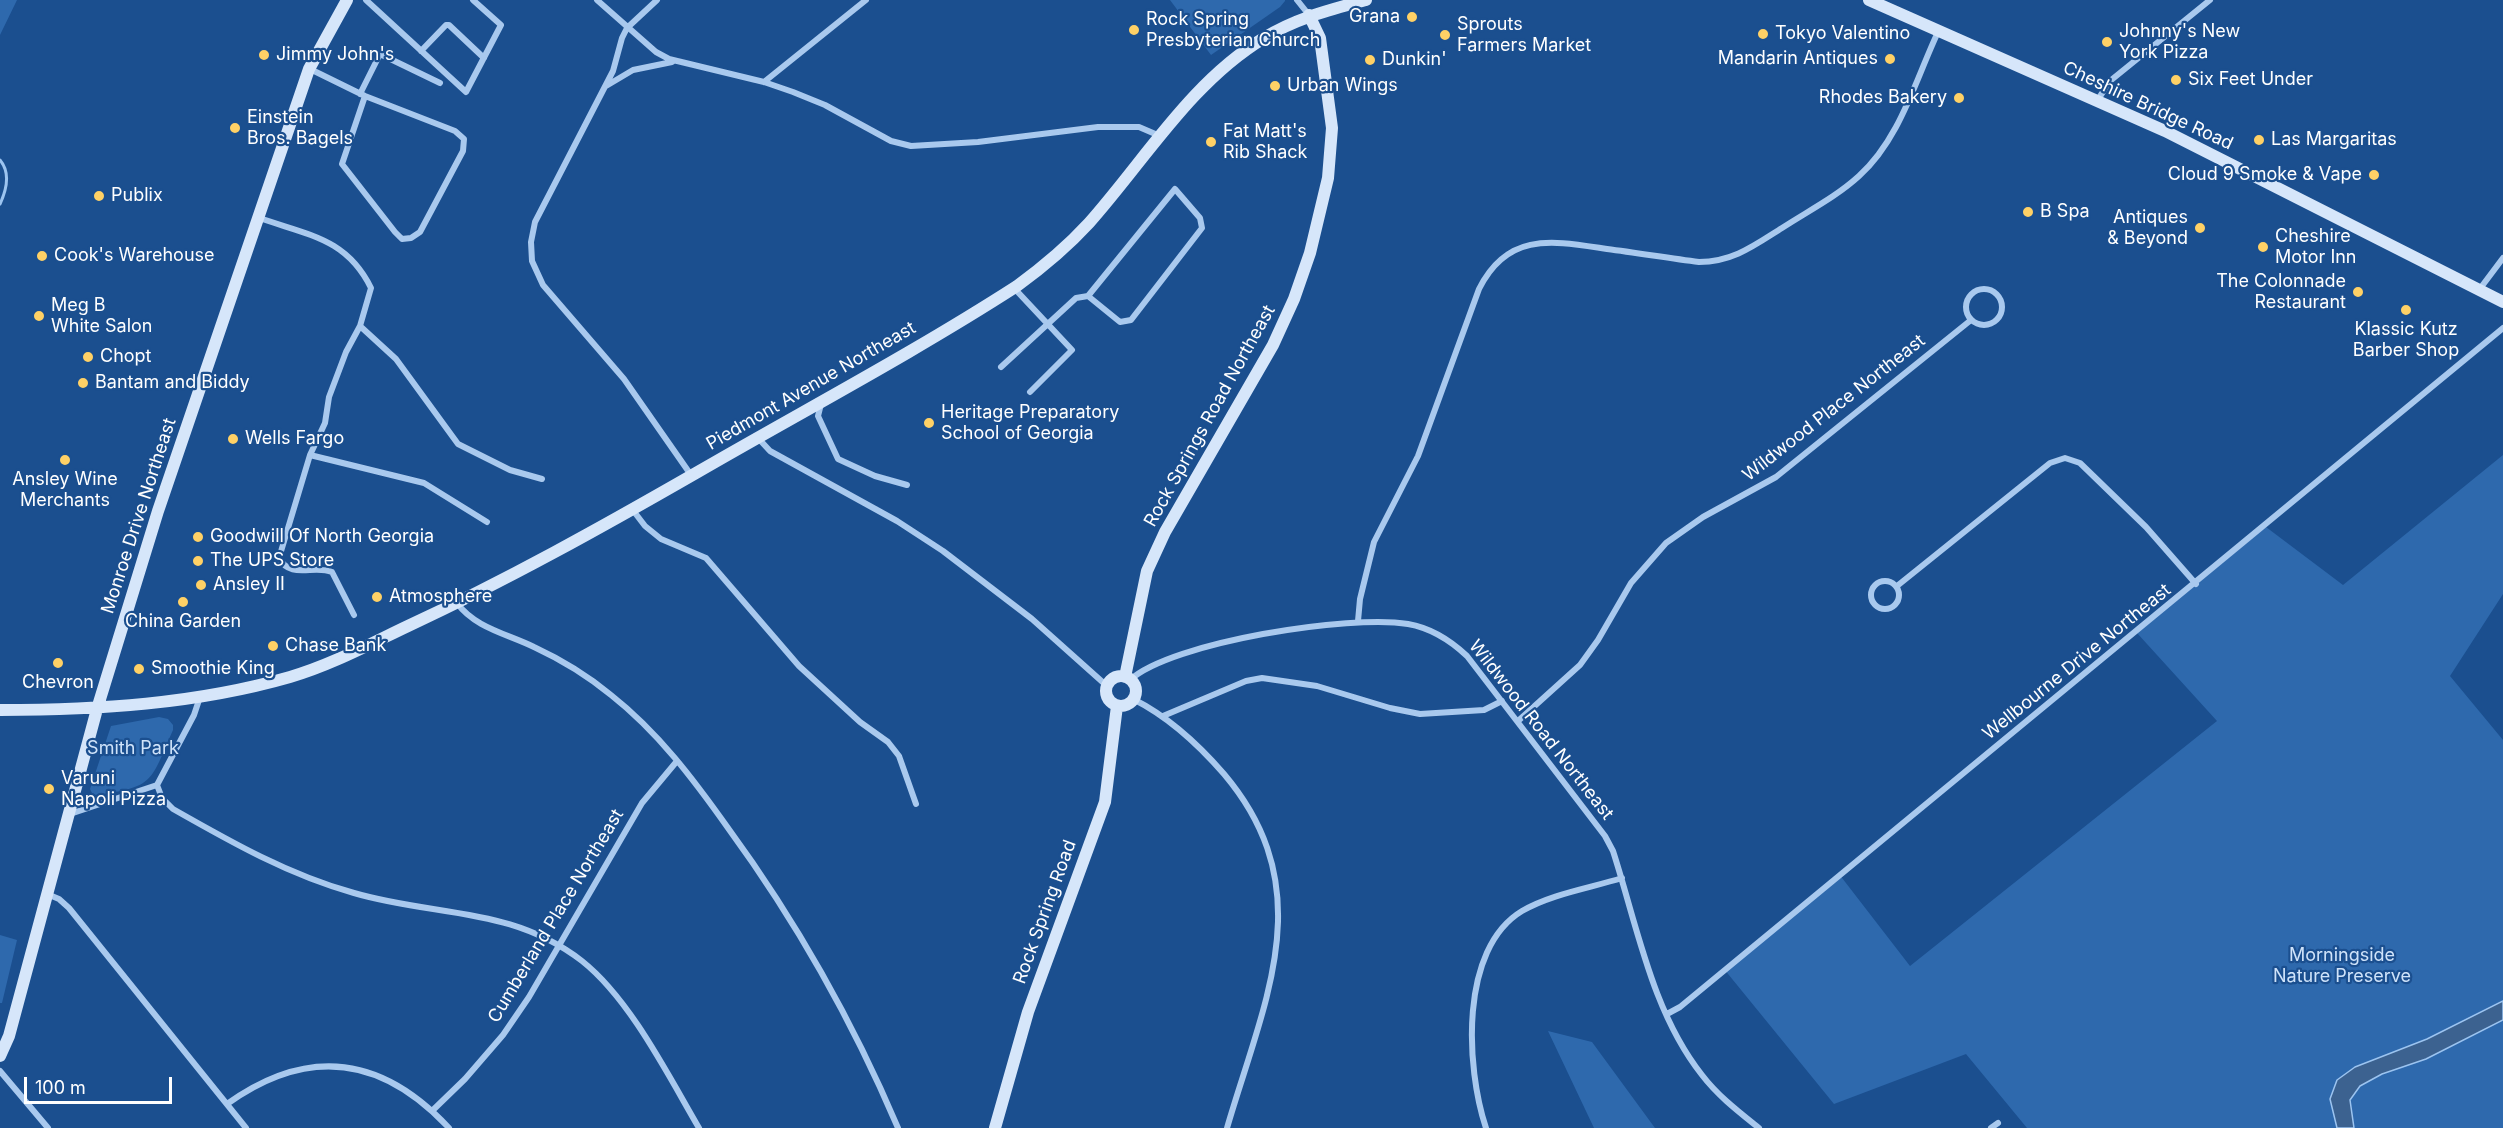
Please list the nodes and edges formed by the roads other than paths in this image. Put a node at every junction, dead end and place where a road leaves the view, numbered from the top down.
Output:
1 (346, 0) edge
2 (366, 0) edge
3 (473, 0) edge
4 (597, 0) edge
5 (657, 0) edge
6 (866, 0) edge
7 (1297, 0) edge
8 (1366, 0) edge
9 (1869, 0) edge
10 (2210, 0) edge
11 (1308, 15) junction
12 (627, 28) junction
13 (1938, 32) junction
14 (421, 51) junction
15 (484, 58) junction
16 (675, 61) junction
17 (309, 69) junction
18 (764, 82) junction
19 (440, 83) dead end
20 (606, 86) junction
21 (362, 95) junction
22 (2097, 101) junction
23 (1160, 136) junction
24 (257, 217) junction
25 (2503, 258) edge
26 (1014, 288) junction
27 (2479, 290) junction
28 (1088, 296) junction
29 (2503, 302) edge
30 (1971, 321) junction
31 (1047, 324) junction
32 (360, 326) junction
33 (2503, 328) edge
34 (1001, 367) dead end
35 (1030, 392) dead end
36 (822, 400) junction
37 (757, 437) junction
38 (310, 454) junction
39 (692, 475) junction
40 (542, 478) dead end
41 (907, 485) dead end
42 (632, 509) junction
43 (487, 522) dead end
44 (2196, 584) junction
45 (1897, 586) junction
46 (457, 603) junction
47 (354, 615) dead end
48 (1358, 621) junction
49 (1127, 679) junction
50 (1107, 686) junction
51 (200, 695) junction
52 (1133, 699) junction
53 (1502, 700) junction
54 (1117, 706) junction
55 (97, 708) junction
56 (0, 710) edge
57 (1163, 716) junction
58 (1518, 721) junction
59 (677, 761) junction
60 (157, 785) junction
61 (916, 804) dead end
62 (70, 814) junction
63 (1622, 878) junction
64 (46, 894) junction
65 (559, 944) junction
66 (1667, 1014) junction
67 (0, 1056) edge
68 (0, 1071) edge
69 (227, 1104) junction
70 (433, 1110) junction
71 (1998, 1123) dead end
72 (48, 1128) edge
73 (246, 1128) edge
74 (449, 1128) edge
75 (699, 1128) edge
76 (898, 1128) edge
77 (995, 1128) edge
78 (1227, 1128) edge
79 (1486, 1128) edge
80 (1759, 1128) edge
81 (1991, 1128) edge

1 - 17 main road, Monroe Drive Northeast
2 - 14 street
3 - 15 street
4 - 12 street
5 - 12 street
6 - 18 street
7 - 11 street, Rock Springs Road Northeast
8 - 11 main road, Piedmont Avenue Northeast
9 - 13 main road, Cheshire Bridge Road
10 - 22 street
11 - 23 main road, Piedmont Avenue Northeast
11 - 49 main road, Rock Springs Road Northeast
12 - 16 street
12 - 20 street
13 - 22 main road, Cheshire Bridge Road
13 - 48 street
14 - 15 street
14 - 15 street
16 - 18 street
16 - 20 street
17 - 21 street
17 - 24 main road, Monroe Drive Northeast
18 - 23 street
19 - 21 street
20 - 39 street
21 - 21 street
22 - 27 main road, Cheshire Bridge Road
23 - 26 main road, Piedmont Avenue Northeast
24 - 32 street
24 - 55 main road, Monroe Drive Northeast
25 - 27 street
26 - 31 street
26 - 36 main road, Piedmont Avenue Northeast
27 - 29 main road, Cheshire Bridge Road
28 - 28 street
28 - 31 street
30 - 30 street
30 - 58 street, Wildwood Place Northeast
31 - 34 street
31 - 35 street
32 - 38 street
32 - 40 street
33 - 44 street, Wellbourne Drive Northeast
36 - 37 main road, Piedmont Avenue Northeast
36 - 41 street
37 - 39 main road, Piedmont Avenue Northeast
37 - 50 street
38 - 43 street
38 - 47 street
39 - 42 main road, Piedmont Avenue Northeast
42 - 46 main road, Piedmont Avenue Northeast
42 - 61 street
44 - 45 street
44 - 66 street, Wellbourne Drive Northeast
45 - 45 street
46 - 51 main road, Piedmont Avenue Northeast
46 - 59 street
48 - 49 street, Wildwood Road Northeast
48 - 53 street, Wildwood Road Northeast
49 - 50 main road
49 - 52 main road
50 - 54 main road
51 - 55 main road, Piedmont Avenue Northeast
51 - 60 street
52 - 54 main road
52 - 57 street
53 - 57 street
53 - 58 street, Wildwood Road Northeast
54 - 77 main road, Rock Spring Road
55 - 56 main road, Piedmont Avenue Northeast
55 - 62 main road, Monroe Drive Northeast
57 - 78 street
58 - 63 street, Wildwood Road Northeast
59 - 65 street, Cumberland Place Northeast
59 - 76 street
60 - 62 street
60 - 65 street
62 - 64 main road, Monroe Drive Northeast
63 - 66 street, Wildwood Road Northeast
63 - 79 street
64 - 67 main road, Monroe Drive Northeast
64 - 69 street
65 - 70 street, Cumberland Place Northeast
65 - 75 street
66 - 80 street, Wildwood Road Northeast
68 - 72 street
69 - 70 street
69 - 73 street
70 - 74 street
71 - 81 street

